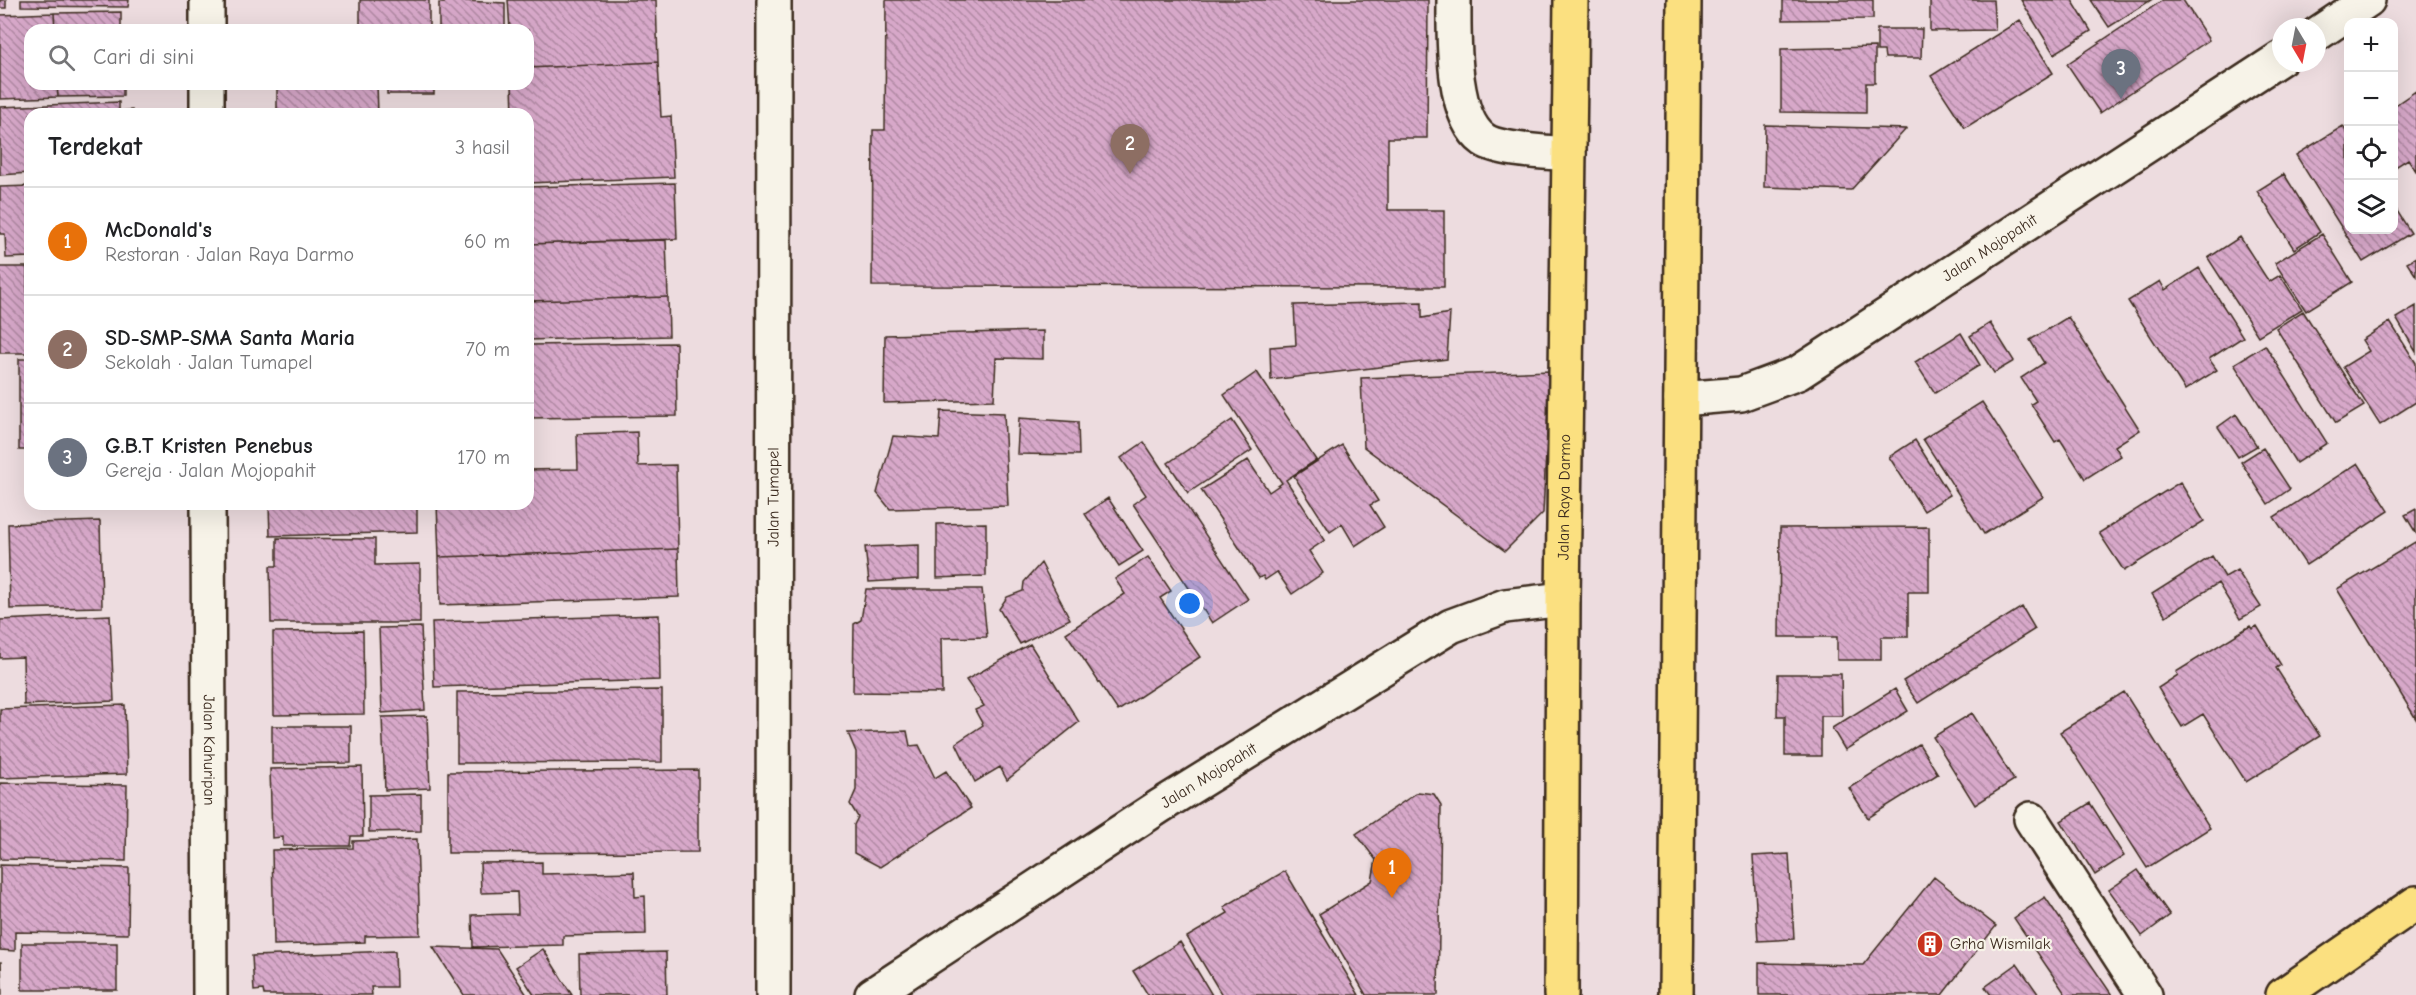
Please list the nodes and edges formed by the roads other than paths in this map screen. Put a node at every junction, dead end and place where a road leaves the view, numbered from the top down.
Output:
1 (207, 0) edge
2 (774, 0) edge
3 (1454, 0) edge
4 (1571, 0) edge
5 (1684, 0) edge
6 (2368, 0) edge
7 (207, 24) edge
8 (2326, 28) edge
9 (2272, 64) edge
10 (207, 90) edge
11 (207, 108) edge
12 (1569, 154) junction
13 (1681, 399) junction
14 (208, 510) edge
15 (1563, 599) junction
16 (2031, 819) dead end
17 (2416, 903) edge
18 (210, 995) edge
19 (773, 995) edge
20 (872, 995) edge
21 (1561, 995) edge
22 (1676, 995) edge
23 (2145, 995) edge
24 (2283, 995) edge

1 - 7 street
2 - 19 street, Jalan Tumapel
3 - 12 street
4 - 12 main road, Jalan Raya Darmo
5 - 13 main road
6 - 8 street
9 - 13 street, Jalan Mojopahit
10 - 11 street
12 - 15 main road, Jalan Raya Darmo
13 - 22 main road
14 - 18 street, Jalan Kahuripan
15 - 20 street, Jalan Mojopahit
15 - 21 main road, Jalan Raya Darmo
16 - 23 street
17 - 24 main road

